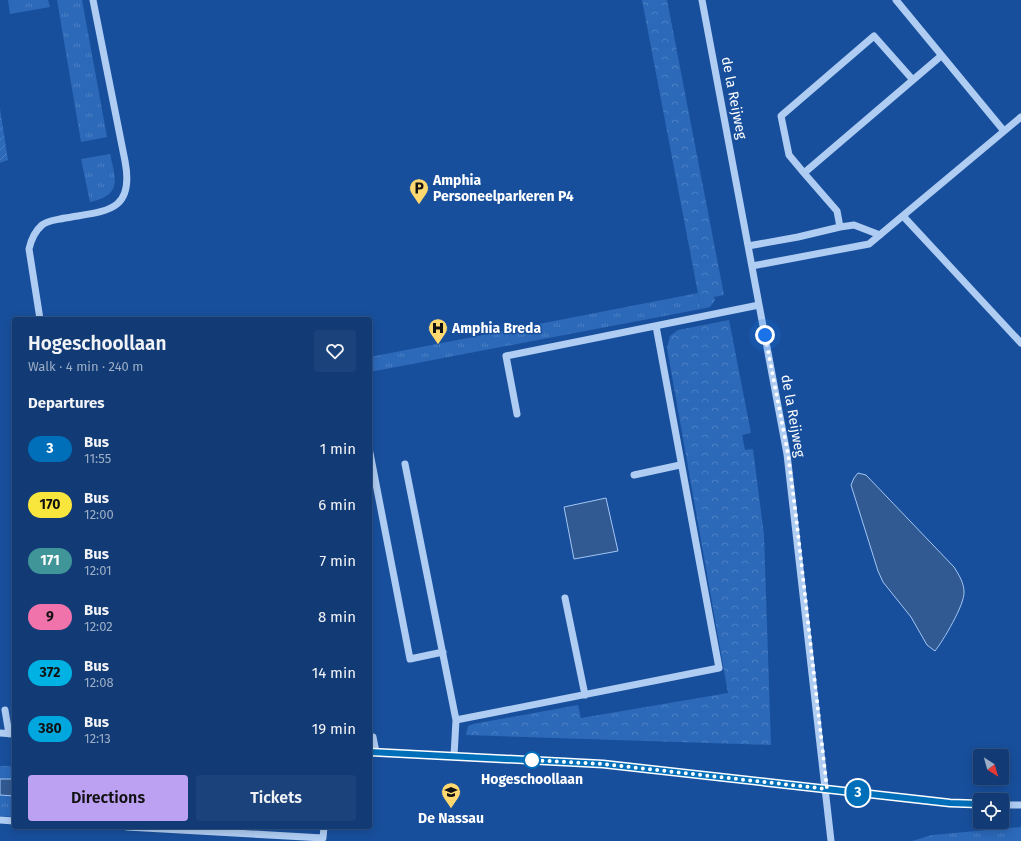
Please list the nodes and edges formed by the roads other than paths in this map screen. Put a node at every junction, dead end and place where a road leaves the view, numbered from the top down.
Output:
1 (93, 0) edge
2 (702, 0) edge
3 (896, 0) edge
4 (941, 56) junction
5 (913, 80) junction
6 (1021, 116) edge
7 (1004, 131) junction
8 (804, 173) junction
9 (903, 216) junction
10 (840, 227) junction
11 (880, 235) junction
12 (748, 246) junction
13 (752, 266) junction
14 (759, 305) junction
15 (40, 317) edge
16 (656, 326) junction
17 (1021, 343) edge
18 (517, 414) dead end
19 (372, 463) edge
20 (406, 464) dead end
21 (680, 465) junction
22 (634, 475) dead end
23 (566, 598) dead end
24 (443, 652) junction
25 (585, 695) junction
26 (5, 710) dead end
27 (456, 720) junction
28 (0, 733) edge
29 (12, 734) edge
30 (373, 737) dead end
31 (373, 752) edge
32 (454, 756) junction
33 (827, 789) junction
34 (973, 803) edge
35 (1009, 805) edge
36 (1021, 805) edge
37 (0, 820) edge
38 (12, 821) edge
39 (163, 829) edge
40 (324, 829) edge
41 (831, 841) edge

1 - 15 street
2 - 12 street, de la Reijweg
3 - 4 street
4 - 5 street
4 - 7 street
5 - 8 street
5 - 8 street
6 - 7 street
7 - 9 street
8 - 10 street
9 - 11 street
9 - 17 street
10 - 11 street
10 - 12 street
11 - 13 street
12 - 13 street, de la Reijweg
13 - 14 street, de la Reijweg
14 - 16 street
14 - 33 street, de la Reijweg
16 - 18 street
16 - 21 street
19 - 24 street
20 - 24 street
21 - 22 street
21 - 25 street
23 - 25 street
24 - 27 street
25 - 27 street
26 - 29 street
27 - 32 street
28 - 29 street
30 - 31 street
31 - 32 street
32 - 33 street
33 - 34 street
33 - 41 street, de la Reijweg
35 - 36 street
37 - 38 street
39 - 40 street

